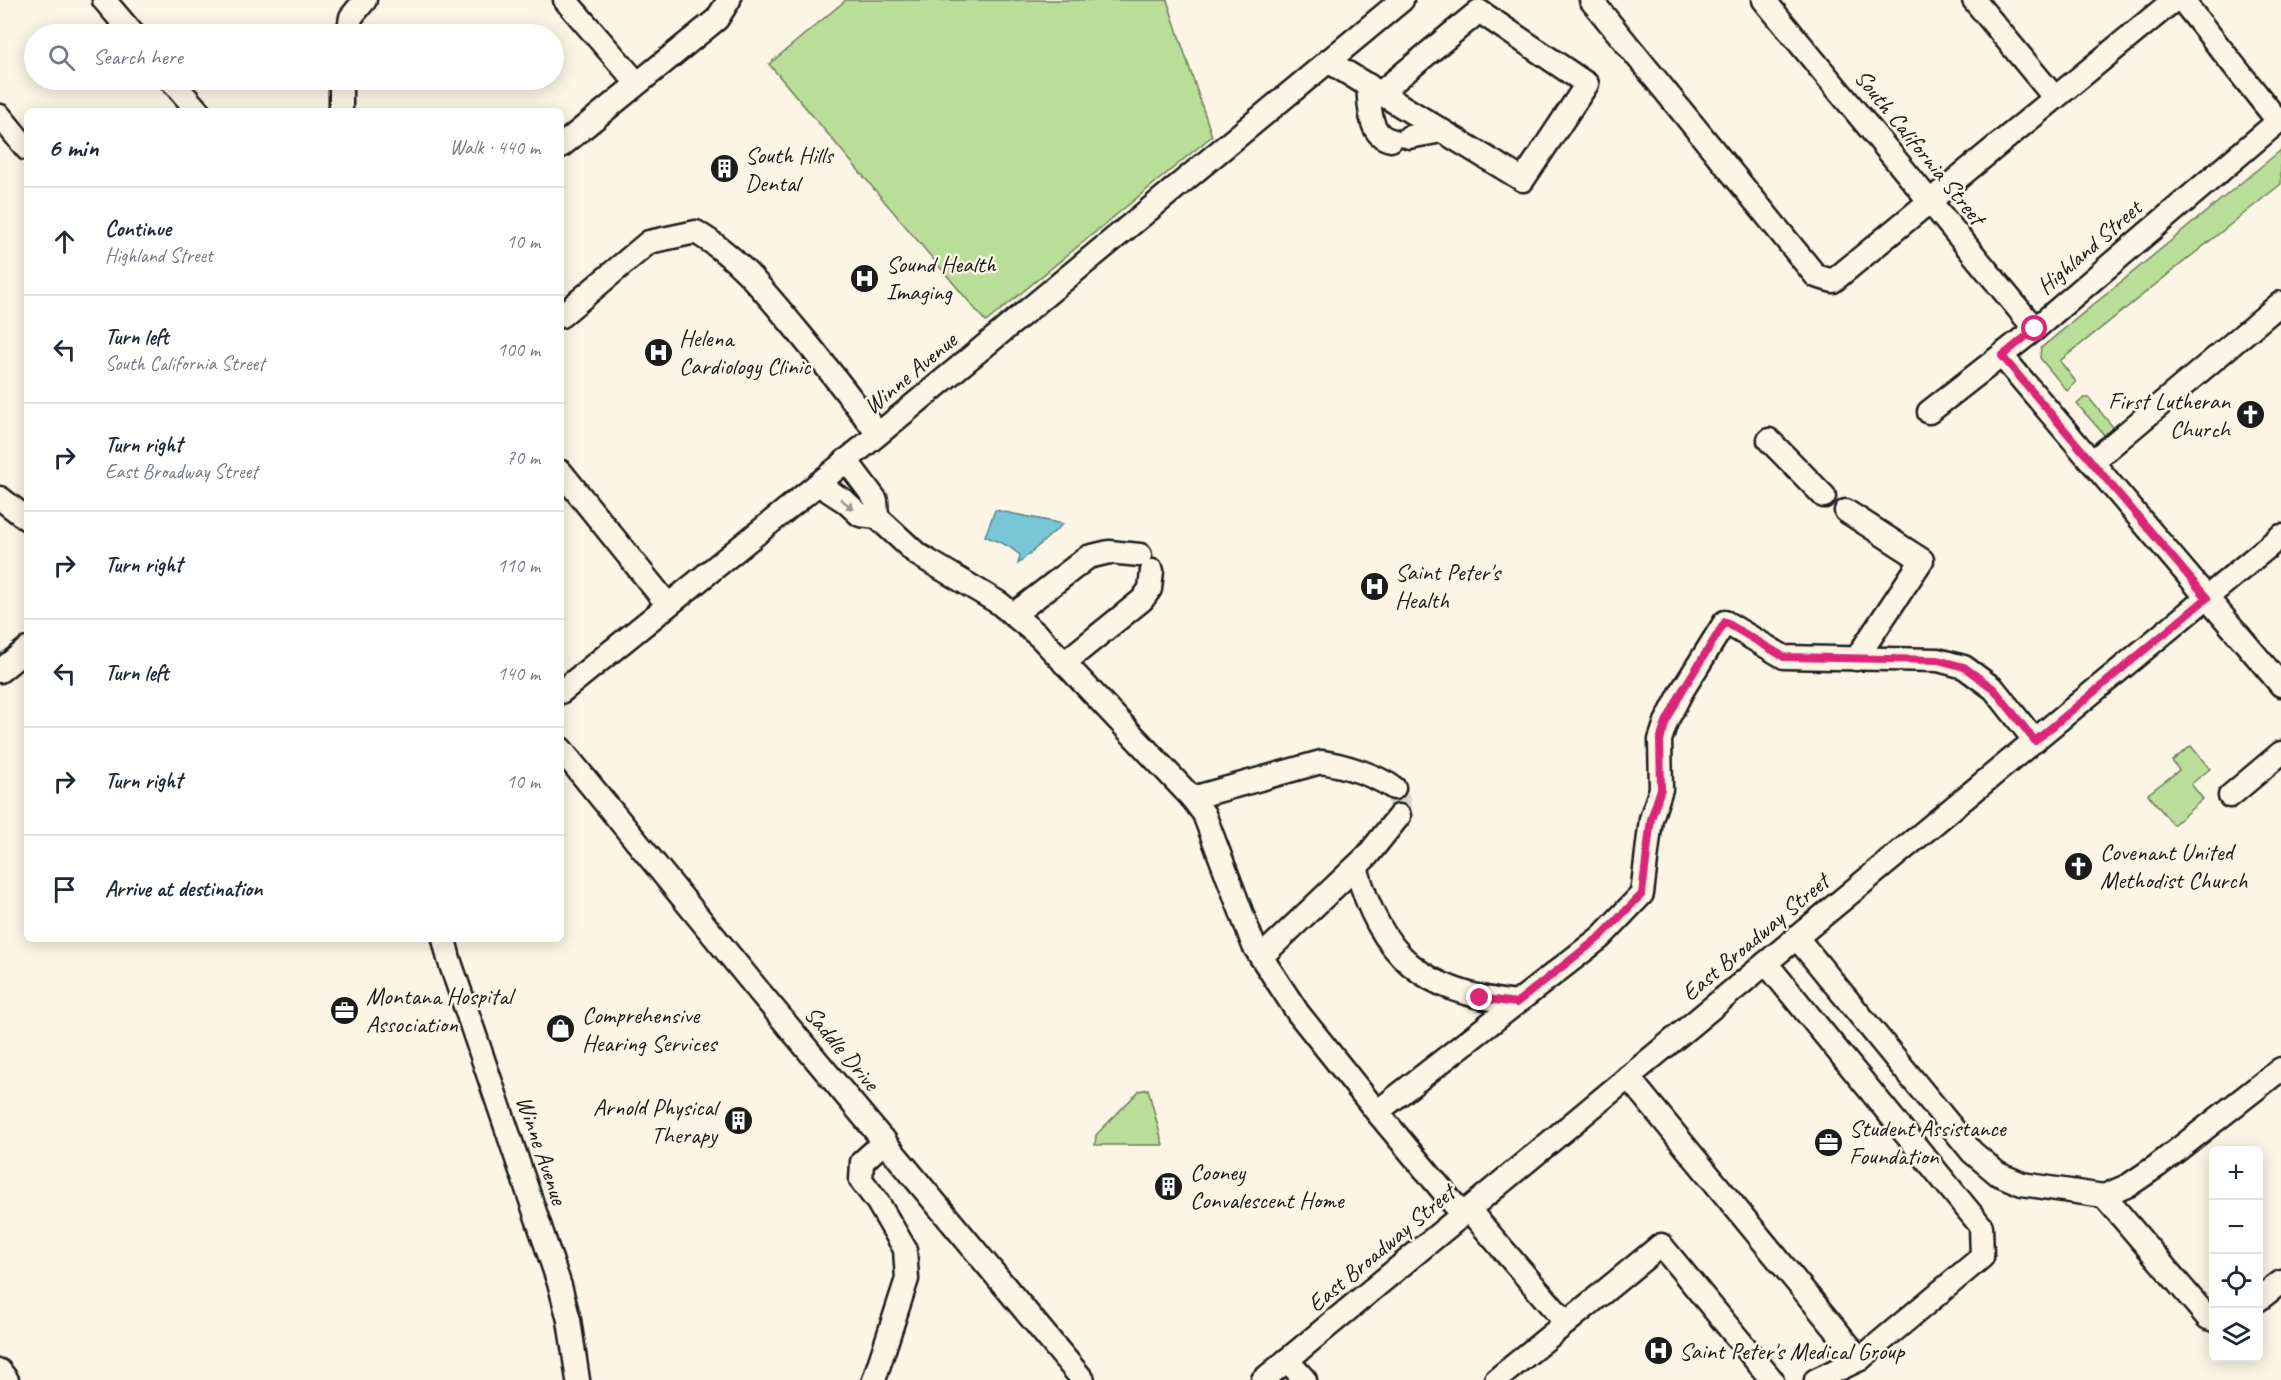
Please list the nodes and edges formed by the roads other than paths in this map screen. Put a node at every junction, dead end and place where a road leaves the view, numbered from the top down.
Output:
1 (104, 0) edge
2 (365, 0) edge
3 (565, 0) edge
4 (729, 0) edge
5 (1402, 0) edge
6 (1591, 0) edge
7 (1764, 0) edge
8 (1974, 0) edge
9 (2174, 0) edge
10 (2182, 0) edge
11 (124, 24) edge
12 (350, 24) edge
13 (1328, 61) junction
14 (637, 83) junction
15 (1374, 89) junction
16 (180, 90) edge
17 (341, 90) edge
18 (2055, 98) junction
19 (195, 108) edge
20 (341, 108) edge
21 (0, 116) edge
22 (2280, 120) edge
23 (1443, 131) junction
24 (564, 144) edge
25 (24, 145) edge
26 (1930, 202) junction
27 (2281, 303) edge
28 (564, 313) edge
29 (2035, 329) junction
30 (2002, 356) junction
31 (1929, 412) dead end
32 (878, 434) junction
33 (1769, 440) dead end
34 (846, 460) junction
35 (2092, 462) junction
36 (565, 484) edge
37 (818, 484) junction
38 (1824, 496) dead end
39 (0, 498) edge
40 (1846, 511) dead end
41 (24, 517) edge
42 (877, 517) junction
43 (2281, 536) edge
44 (2207, 598) junction
45 (668, 605) junction
46 (1013, 615) junction
47 (24, 651) edge
48 (1856, 659) junction
49 (1064, 663) junction
50 (0, 671) edge
51 (2281, 686) edge
52 (564, 690) edge
53 (2035, 741) junction
54 (564, 753) edge
55 (2281, 753) edge
56 (1394, 789) dead end
57 (2230, 796) dead end
58 (1192, 798) junction
59 (1399, 816) dead end
60 (1356, 867) junction
61 (1797, 938) junction
62 (443, 942) edge
63 (1261, 957) junction
64 (1766, 963) junction
65 (1516, 1003) junction
66 (2281, 1069) edge
67 (1628, 1077) junction
68 (1377, 1112) junction
69 (885, 1141) junction
70 (2104, 1196) junction
71 (1466, 1212) junction
72 (2281, 1282) edge
73 (2263, 1297) edge
74 (2209, 1318) edge
75 (1566, 1323) junction
76 (1860, 1359) junction
77 (1287, 1360) junction
78 (0, 1371) edge
79 (7, 1380) edge
80 (578, 1380) edge
81 (874, 1380) edge
82 (1083, 1380) edge
83 (1263, 1380) edge
84 (1305, 1380) edge
85 (1496, 1380) edge
86 (1772, 1380) edge
87 (1816, 1380) edge

1 - 11 street
2 - 12 street
3 - 14 street
4 - 14 street
5 - 13 street, Winne Avenue
6 - 26 street
7 - 26 street, South California Street
8 - 18 street
9 - 18 street
10 - 22 street
13 - 15 street
13 - 32 street, Winne Avenue
14 - 24 street
15 - 23 street
15 - 23 street
15 - 23 street
16 - 19 street
17 - 20 street
18 - 26 street
21 - 25 street
22 - 29 street, Highland Street
26 - 29 street, South California Street
27 - 35 street
28 - 32 street
29 - 30 street, Highland Street
30 - 31 street, Highland Street
30 - 35 street
32 - 34 street, Winne Avenue
33 - 38 street
34 - 37 street, Winne Avenue
34 - 42 street
35 - 44 street
36 - 45 street
37 -> 42 street
37 - 45 street, Winne Avenue
39 - 41 street
40 - 48 street
42 - 46 street
43 - 44 street, East Broadway Street
44 - 51 street
44 - 53 street, East Broadway Street
45 - 52 street, Winne Avenue
46 - 49 street
46 - 49 street
47 - 50 street
48 - 53 street
48 - 65 street
49 - 58 street
53 - 61 street, East Broadway Street
54 - 69 street, Saddle Drive
55 - 57 street
56 - 58 street
58 - 63 street
59 - 60 street
60 - 63 street
60 - 65 street
61 - 64 street, East Broadway Street
61 - 70 street
62 - 80 street, Winne Avenue
63 - 68 street
64 - 67 street, East Broadway Street
64 - 76 street
65 - 68 street
66 - 70 street
67 - 71 street, East Broadway Street
67 - 76 street
68 - 71 street
69 - 81 street
69 - 82 street, Saddle Drive
70 - 74 street
71 - 75 street
71 - 77 street, East Broadway Street
72 - 73 street
75 - 85 street
75 - 86 street
76 - 87 street
77 - 83 street, East Broadway Street
77 - 84 street
78 - 79 street

